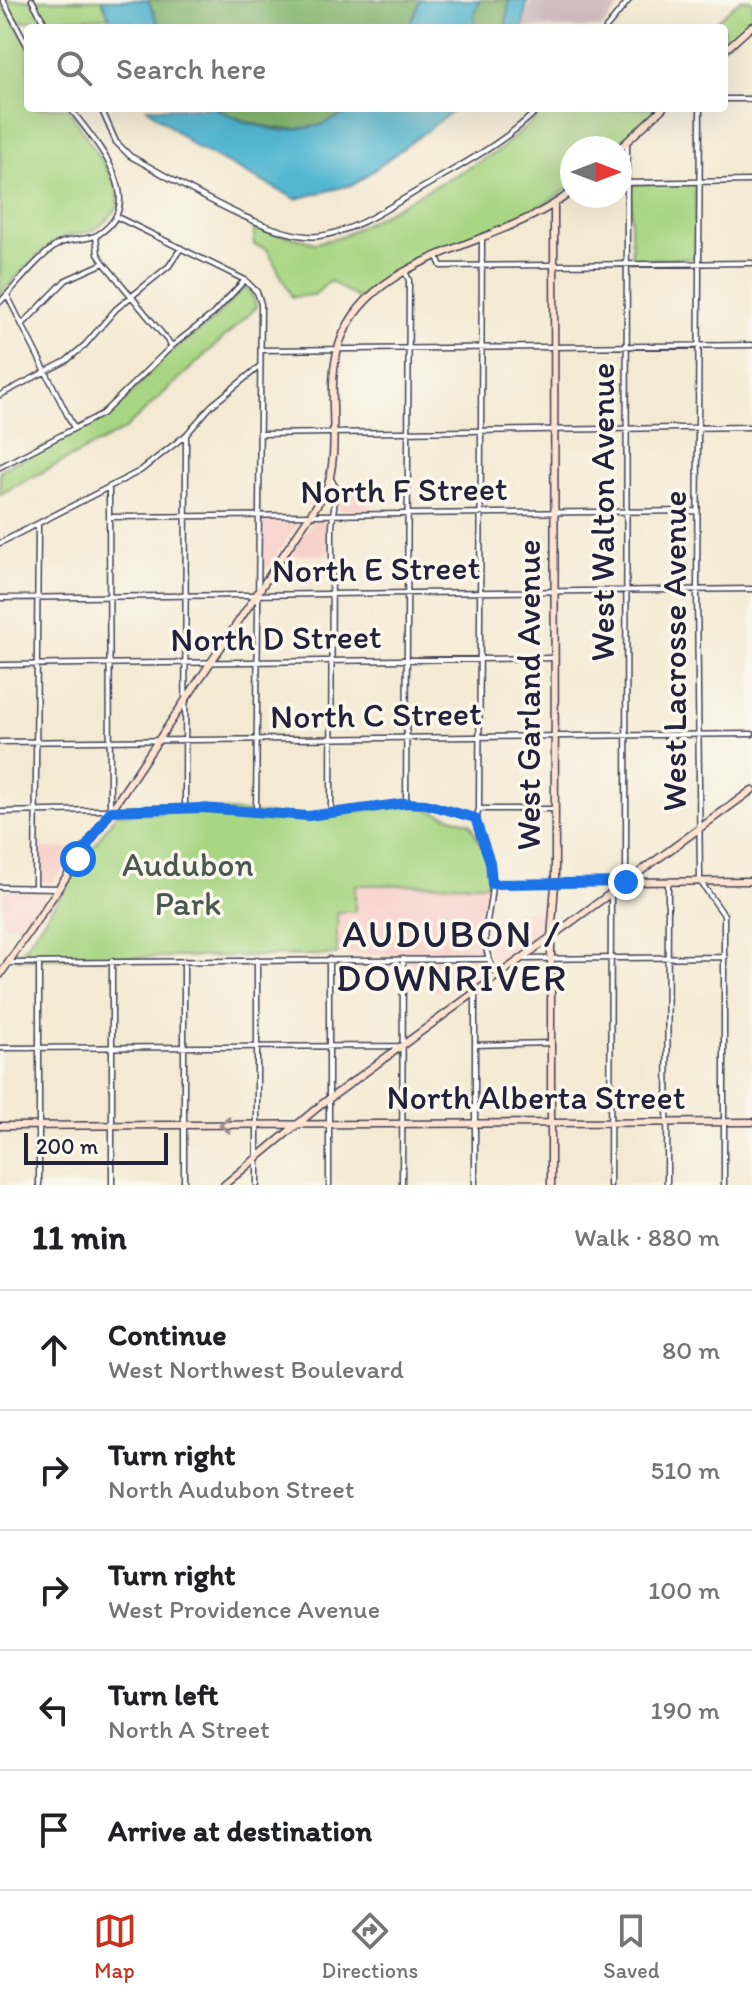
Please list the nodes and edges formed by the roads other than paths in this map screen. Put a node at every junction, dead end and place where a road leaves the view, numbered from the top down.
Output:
1 (3, 0) edge
2 (32, 0) edge
3 (629, 0) edge
4 (45, 24) edge
5 (609, 24) edge
6 (752, 26) edge
7 (24, 39) edge
8 (728, 47) edge
9 (728, 99) edge
10 (752, 99) edge
11 (73, 112) edge
12 (103, 112) edge
13 (534, 112) edge
14 (659, 112) edge
15 (700, 112) edge
16 (632, 136) edge
17 (699, 181) junction
18 (752, 181) edge
19 (632, 183) edge
20 (560, 200) edge
21 (554, 204) junction
22 (627, 208) edge
23 (117, 217) junction
24 (96, 236) junction
25 (482, 237) junction
26 (181, 248) junction
27 (437, 257) junction
28 (104, 263) junction
29 (752, 263) edge
30 (699, 264) junction
31 (554, 265) junction
32 (626, 265) junction
33 (482, 266) junction
34 (405, 272) junction
35 (245, 280) junction
36 (7, 295) junction
37 (131, 296) junction
38 (0, 302) edge
39 (22, 325) junction
40 (752, 345) edge
41 (172, 346) junction
42 (698, 346) junction
43 (626, 347) junction
44 (481, 348) junction
45 (553, 348) junction
46 (261, 350) junction
47 (337, 350) junction
48 (408, 350) junction
49 (261, 366) junction
50 (45, 372) junction
51 (0, 395) edge
52 (752, 427) edge
53 (74, 428) junction
54 (698, 428) junction
55 (625, 429) junction
56 (480, 430) junction
57 (552, 430) junction
58 (333, 432) junction
59 (408, 432) junction
60 (260, 434) junction
61 (186, 435) junction
62 (0, 467) edge
63 (331, 479) junction
64 (109, 489) junction
65 (625, 511) junction
66 (697, 511) junction
67 (552, 512) junction
68 (408, 514) junction
69 (480, 514) junction
70 (311, 515) junction
71 (334, 515) junction
72 (187, 516) junction
73 (259, 516) junction
74 (111, 517) junction
75 (38, 525) junction
76 (0, 543) edge
77 (752, 589) edge
78 (697, 590) junction
79 (625, 591) junction
80 (479, 592) junction
81 (552, 592) junction
82 (407, 593) junction
83 (259, 595) junction
84 (332, 595) junction
85 (186, 596) junction
86 (0, 598) edge
87 (37, 598) junction
88 (110, 598) junction
89 (553, 658) junction
90 (479, 659) junction
91 (406, 660) junction
92 (332, 661) junction
93 (186, 662) junction
94 (211, 662) junction
95 (259, 662) junction
96 (111, 663) junction
97 (37, 664) junction
98 (0, 665) edge
99 (186, 699) junction
100 (752, 734) edge
101 (626, 736) junction
102 (698, 736) junction
103 (553, 737) junction
104 (479, 738) junction
105 (406, 739) junction
106 (331, 740) junction
107 (158, 741) junction
108 (185, 741) junction
109 (258, 741) junction
110 (0, 742) edge
111 (36, 742) junction
112 (110, 742) junction
113 (752, 790) edge
114 (406, 803) junction
115 (185, 808) junction
116 (479, 809) junction
117 (555, 809) junction
118 (35, 811) junction
119 (110, 811) junction
120 (0, 812) edge
121 (256, 813) junction
122 (331, 813) junction
123 (475, 818) junction
124 (700, 829) junction
125 (700, 881) junction
126 (752, 881) edge
127 (626, 882) junction
128 (668, 882) junction
129 (492, 884) junction
130 (555, 884) junction
131 (35, 886) junction
132 (0, 887) edge
133 (58, 888) junction
134 (611, 894) junction
135 (551, 938) junction
136 (611, 957) junction
137 (668, 957) junction
138 (725, 957) junction
139 (551, 958) junction
140 (329, 959) junction
141 (403, 959) junction
142 (486, 959) junction
143 (521, 959) junction
144 (257, 960) junction
145 (112, 961) junction
146 (184, 961) junction
147 (8, 963) junction
148 (39, 963) junction
149 (0, 975) edge
150 (497, 976) junction
151 (475, 992) junction
152 (551, 1043) junction
153 (475, 1045) junction
154 (184, 1046) junction
155 (256, 1046) junction
156 (330, 1046) junction
157 (402, 1046) junction
158 (39, 1047) junction
159 (111, 1047) junction
160 (0, 1048) edge
161 (330, 1099) junction
162 (322, 1104) junction
163 (610, 1122) junction
164 (667, 1122) junction
165 (724, 1122) junction
166 (752, 1122) edge
167 (552, 1123) junction
168 (320, 1124) junction
169 (330, 1124) junction
170 (402, 1124) junction
171 (475, 1124) junction
172 (112, 1125) junction
173 (185, 1125) junction
174 (256, 1125) junction
175 (266, 1125) junction
176 (298, 1125) junction
177 (0, 1126) edge
178 (38, 1126) junction
179 (276, 1142) junction
180 (257, 1157) junction
181 (39, 1185) edge
182 (112, 1185) edge
183 (184, 1185) edge
184 (224, 1185) edge
185 (257, 1185) edge
186 (329, 1185) edge
187 (402, 1185) edge
188 (475, 1185) edge
189 (551, 1185) edge
190 (610, 1185) edge
191 (667, 1185) edge
192 (724, 1185) edge

1 - 7 street
2 - 4 street
3 - 5 street
6 - 8 main road
9 - 10 street
11 - 23 street
12 - 13 street
14 - 16 main road
15 - 17 street, West Lacrosse Avenue
17 - 18 street
17 - 19 street
17 - 30 street, West Lacrosse Avenue
20 - 21 main road
21 - 25 main road
21 - 31 main road, West Garland Avenue
22 - 32 street, West Walton Avenue
23 - 24 street
23 - 26 street
24 - 28 street
24 - 36 street
25 - 27 main road
25 - 33 street
26 - 35 street
26 - 37 street
27 - 33 street
27 - 34 main road
28 - 37 street
28 - 39 street
29 - 30 street
30 - 32 street
30 - 42 street, West Lacrosse Avenue
31 - 32 street
31 - 33 street
31 - 45 main road, West Garland Avenue
32 - 43 street, West Walton Avenue
33 - 44 street
34 - 47 main road
34 - 48 street
35 - 41 street
35 - 46 street
36 - 38 street
36 - 39 street
37 - 41 street
37 - 50 street
39 - 50 street
40 - 42 street
41 - 53 street
42 - 43 street
42 - 54 street, West Lacrosse Avenue
43 - 45 street
43 - 55 street, West Walton Avenue
44 - 45 street
44 - 48 street
44 - 56 street
45 - 57 main road, West Garland Avenue
46 - 47 street
46 - 49 street
47 - 48 street
47 - 58 main road
48 - 59 street
49 - 60 street
49 - 61 street
50 - 51 street
50 - 53 street
52 - 54 street
53 - 62 street
54 - 55 street
54 - 66 street, West Lacrosse Avenue
55 - 57 street
55 - 65 street, West Walton Avenue
56 - 57 street
56 - 59 street
56 - 69 street
57 - 67 main road, West Garland Avenue
58 - 59 street
58 - 60 street
58 - 63 main road
59 - 68 street
60 - 73 street
61 - 64 street
61 - 72 street
63 - 70 main road
63 - 71 street
64 - 74 street
64 - 75 street
65 - 66 street, North F Street
65 - 67 street, North F Street
65 - 79 street, West Walton Avenue
66 - 78 street, West Lacrosse Avenue
67 - 69 street, North F Street
67 - 81 main road, West Garland Avenue
68 - 69 street, North F Street
68 - 71 street, North F Street
68 - 82 street
69 - 80 street
70 - 71 street, North F Street
70 - 73 street, North F Street
70 - 83 main road
71 - 84 street
72 - 73 street, North F Street
72 - 74 street, North F Street
72 - 85 street
73 - 83 street
74 - 88 street
75 - 76 street
75 - 87 street
77 - 78 street, North E Street
78 - 79 street, North E Street
78 - 102 street, West Lacrosse Avenue
79 - 81 street, North E Street
79 - 101 street, West Walton Avenue
80 - 81 street, North E Street
80 - 82 street, North E Street
80 - 90 street
81 - 89 main road, West Garland Avenue
82 - 84 street, North E Street
82 - 91 street
83 - 84 street, North E Street
83 - 85 street, North E Street
83 - 94 main road
83 - 95 street
84 - 92 street
85 - 88 street, North E Street
85 - 93 street
86 - 87 street, North E Street
87 - 88 street, North E Street
87 - 97 street
88 - 96 street
89 - 90 street, North D Street
89 - 103 main road, West Garland Avenue
90 - 91 street, North D Street
90 - 104 street
91 - 92 street, North D Street
91 - 105 street
92 - 95 street, North D Street
92 - 106 street
93 - 94 street, North D Street
93 - 96 street, North D Street
93 - 99 street
94 - 95 street, North D Street
94 - 99 main road
95 - 109 street
96 - 97 street, North D Street
96 - 112 street
97 - 98 street, North D Street
97 - 111 street
99 - 107 main road
99 - 108 street
100 - 102 street, North C Street
101 - 102 street, North C Street
101 - 103 street, North C Street
101 - 127 street, West Walton Avenue
102 - 124 street, West Lacrosse Avenue
103 - 104 street, North C Street
103 - 117 main road, West Garland Avenue
104 - 105 street, North C Street
104 - 116 street
105 - 106 street, North C Street
105 - 114 street
106 - 109 street, North C Street
106 - 122 street
107 - 108 street, North C Street
107 - 112 street, North C Street
107 - 119 main road
108 - 109 street, North C Street
108 - 115 street
109 - 121 street
110 - 111 street, North C Street
111 - 112 street, North C Street
111 - 118 street
112 - 119 street
113 - 124 main road
114 - 122 street
114 - 123 street
115 - 119 street
115 - 121 street
116 - 117 street
116 - 123 street
117 - 130 main road, West Garland Avenue
118 - 119 street
118 - 120 street
118 - 131 street
119 - 133 main road
121 - 122 street
123 - 129 street
124 - 125 street, West Lacrosse Avenue
124 - 127 main road
125 - 126 main road
125 - 128 main road
125 - 138 street
127 - 128 main road
127 - 130 street
127 - 134 main road
128 - 137 street
129 - 130 street
129 - 142 street
130 - 135 main road, West Garland Avenue
131 - 132 street
131 - 133 street
133 - 147 main road
134 - 135 main road
134 - 136 street
135 - 139 main road, West Garland Avenue
135 - 143 main road
136 - 137 street
136 - 139 street
136 - 163 street
137 - 138 street
137 - 164 street
138 - 165 street
139 - 143 street
139 - 152 main road, West Garland Avenue
140 - 141 street
140 - 144 street
140 - 156 street
141 - 142 street
141 - 157 street
142 - 150 street
143 - 150 main road
144 - 146 street
144 - 155 street
145 - 146 street
145 - 148 street
145 - 159 street
146 - 154 street
147 - 148 street
147 - 149 main road
148 - 158 street
150 - 151 main road
151 - 153 street
151 - 157 main road
152 - 153 street
152 - 167 main road, West Garland Avenue
153 - 171 street
154 - 155 street
154 - 159 street
154 - 173 street
155 - 156 street
155 - 174 street
156 - 157 street
156 - 161 street
157 - 161 main road
157 - 170 street
158 - 159 street
158 - 160 street
158 - 178 street
159 - 172 street
161 - 162 main road
161 - 169 street
162 - 175 main road
162 - 176 main road
163 - 164 main road, North Alberta Street
163 - 167 main road, North Alberta Street
163 - 190 street
164 - 165 main road, North Alberta Street
164 - 191 street
165 - 166 main road, North Alberta Street
165 - 192 street
167 - 171 main road, North Alberta Street
167 - 189 main road, West Garland Avenue
168 - 169 main road, North Alberta Street
168 - 176 main road, North Alberta Street
168 - 179 main road, North Alberta Street
169 - 170 main road, North Alberta Street
169 - 186 street
170 - 171 main road, North Alberta Street
170 - 187 street
171 - 188 street
172 - 173 main road, North Alberta Street
172 - 178 main road, North Alberta Street
172 - 182 street
174 -> 173 main road, North Alberta Street
173 - 183 street
174 - 175 main road, North Alberta Street
174 - 180 street
175 - 176 main road, North Alberta Street
176 - 179 main road
177 - 178 main road, North Alberta Street
178 - 181 street
179 - 180 main road
180 - 184 main road
180 - 185 street

